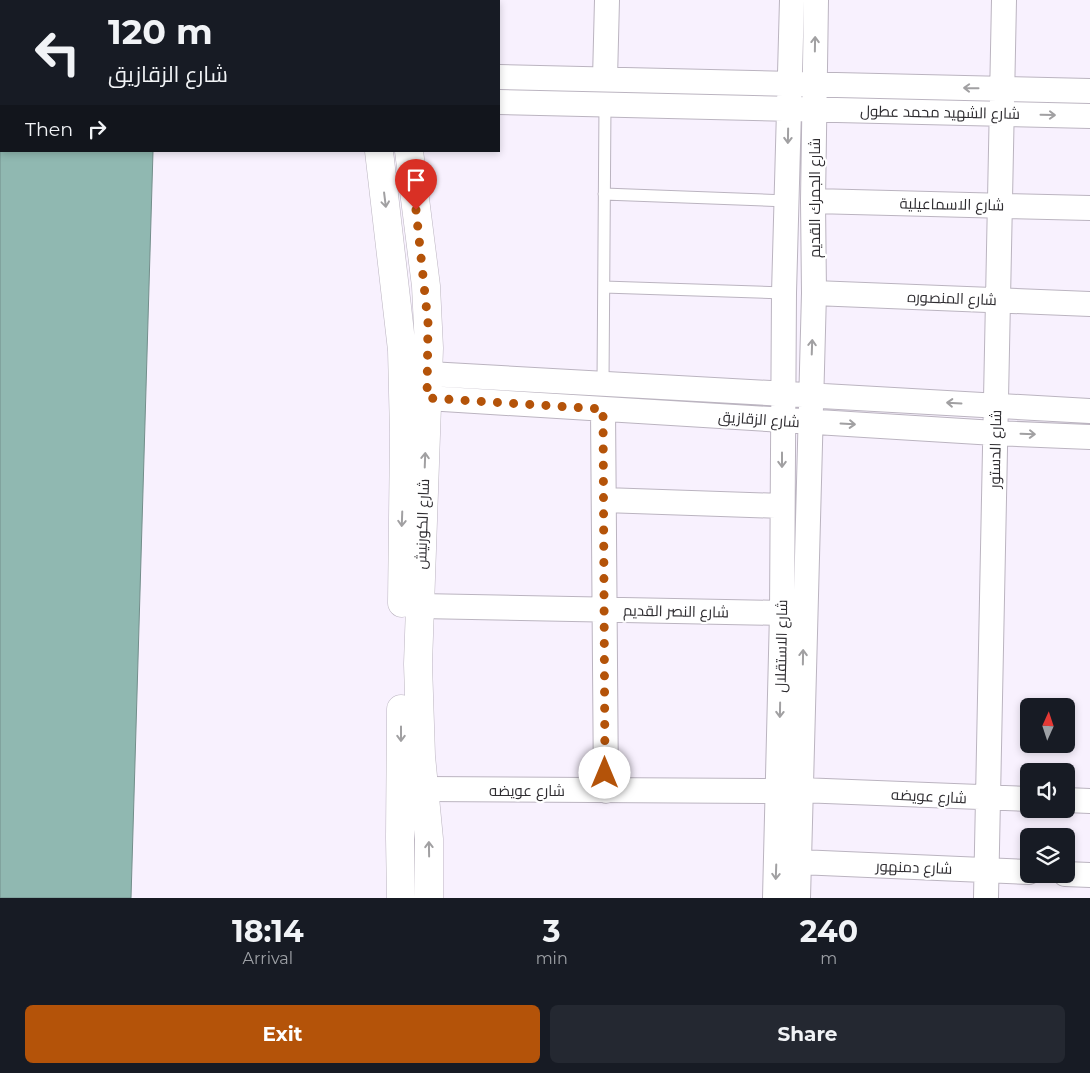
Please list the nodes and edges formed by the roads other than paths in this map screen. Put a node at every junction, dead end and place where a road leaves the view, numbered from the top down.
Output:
1 (607, 0) edge
2 (792, 0) edge
3 (816, 0) edge
4 (1004, 0) edge
5 (500, 77) edge
6 (605, 78) junction
7 (790, 84) junction
8 (814, 84) junction
9 (1002, 89) junction
10 (1090, 91) edge
11 (500, 102) edge
12 (605, 105) junction
13 (789, 108) junction
14 (814, 109) junction
15 (1001, 114) junction
16 (1090, 116) edge
17 (379, 152) edge
18 (409, 152) edge
19 (604, 194) junction
20 (813, 201) junction
21 (787, 202) junction
22 (1000, 206) junction
23 (1090, 208) edge
24 (604, 287) junction
25 (784, 293) junction
26 (814, 293) junction
27 (998, 300) junction
28 (1090, 304) edge
29 (604, 383) junction
30 (415, 385) junction
31 (782, 394) junction
32 (810, 395) junction
33 (996, 406) junction
34 (603, 409) junction
35 (1090, 411) edge
36 (782, 420) junction
37 (809, 422) junction
38 (995, 433) junction
39 (1090, 437) edge
40 (604, 500) junction
41 (782, 506) junction
42 (420, 606) junction
43 (604, 610) junction
44 (782, 613) junction
45 (425, 789) junction
46 (606, 791) junction
47 (789, 791) junction
48 (987, 798) junction
49 (1020, 799) edge
50 (1075, 800) edge
51 (1090, 801) edge
52 (799, 862) junction
53 (986, 870) junction
54 (1020, 872) edge
55 (1075, 874) edge
56 (1090, 875) edge
57 (402, 898) edge
58 (429, 898) edge
59 (776, 898) edge
60 (798, 898) edge
61 (986, 898) edge

1 - 6 street
2 - 7 street, شارع الجمرك القديم
8 -> 3 street, شارع الجمرك القديم
4 - 9 street, شارع الدستور
5 - 6 street, شارع الشهيد محمد عطول
6 - 7 street, شارع الشهيد محمد عطول
7 - 8 street, شارع الشهيد محمد عطول
7 - 13 street, شارع الجمرك القديم
9 -> 8 street, شارع الشهيد محمد عطول
8 - 14 street, شارع الجمرك القديم
9 - 10 street, شارع الشهيد محمد عطول
9 - 15 street, شارع الدستور
11 - 12 street, شارع الشهيد محمد عطول
12 - 13 street, شارع الشهيد محمد عطول
12 - 19 lane
13 - 14 street, شارع الشهيد محمد عطول
13 -> 21 street, شارع الجمرك القديم
14 - 15 street, شارع الشهيد محمد عطول
14 - 20 street, شارع الجمرك القديم
15 -> 16 street, شارع الشهيد محمد عطول
15 - 22 street, شارع الدستور
17 -> 30 main road, شارع الكورنيش
18 - 30 main road, شارع الكورنيش
19 - 21 lane
19 - 24 lane
20 - 22 street, شارع الاسماعيلية
20 - 26 street, شارع الجمرك القديم
21 - 25 street, شارع الجمرك القديم
22 - 23 street, شارع الاسماعيلية
22 - 27 street, شارع الدستور
24 - 25 lane
24 - 29 lane
25 - 31 street, شارع الجمرك القديم
26 - 27 street, شارع المنصوره
32 -> 26 street, شارع الجمرك القديم
27 - 28 street, شارع المنصوره
27 - 33 street, شارع الدستور
29 - 30 street, شارع الزقازيق
29 - 31 street, شارع الزقازيق
30 - 34 street, شارع الزقازيق
42 -> 30 main road, شارع الكورنيش
30 -> 57 main road, شارع الكورنيش
31 - 32 street, شارع الزقازيق
31 - 36 street, شارع الاستقلال
33 -> 32 street, شارع الزقازيق
32 - 37 street, شارع الاستقلال
33 - 35 street, شارع الزقازيق
33 - 38 street, شارع الدستور
34 - 36 street, شارع الزقازيق
34 - 40 street
36 - 37 street, شارع الزقازيق
36 -> 41 street, شارع الاستقلال
37 -> 38 street, شارع الزقازيق
47 -> 37 street, شارع الاستقلال
38 -> 39 street, شارع الزقازيق
38 - 48 street, شارع الدستور
40 - 41 street
40 - 43 street
41 - 44 street, شارع الاستقلال
42 - 43 street, شارع النصر القديم
42 - 45 main road, شارع الكورنيش
43 - 44 street, شارع النصر القديم
43 - 46 street
44 -> 47 street, شارع الاستقلال
45 - 46 street, شارع عويضه
58 -> 45 main road, شارع الكورنيش
46 - 47 street, شارع عويضه
47 - 48 street, شارع عويضه
47 - 52 street, شارع الاستقلال
47 -> 59 street, شارع الاستقلال
48 - 49 street, شارع عويضه
48 - 53 street, شارع الدستور
50 - 51 street
52 - 53 street, شارع دمنهور
52 - 60 street, شارع الاستقلال
53 - 54 street, شارع دمنهور
53 - 61 street, شارع الدستور
55 - 56 street

